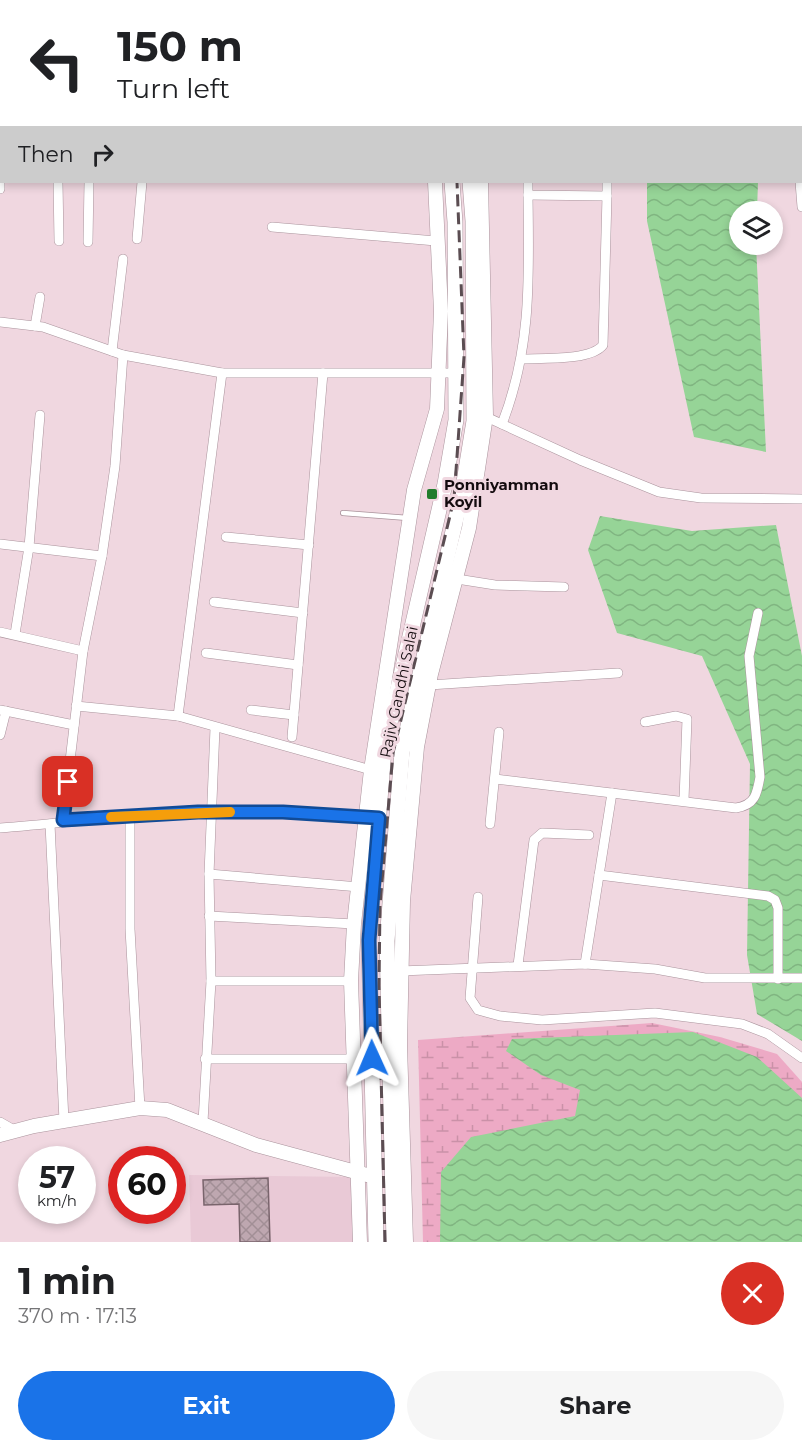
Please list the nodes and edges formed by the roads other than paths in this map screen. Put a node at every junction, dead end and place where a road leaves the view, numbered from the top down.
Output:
1 (0, 152) edge
2 (58, 183) edge
3 (89, 183) edge
4 (142, 183) edge
5 (435, 183) edge
6 (452, 183) edge
7 (470, 183) edge
8 (481, 183) edge
9 (528, 183) edge
10 (607, 183) edge
11 (800, 183) edge
12 (0, 189) edge
13 (528, 195) junction
14 (607, 196) junction
15 (802, 207) edge
16 (272, 226) dead end
17 (137, 239) dead end
18 (59, 241) dead end
19 (436, 241) junction
20 (88, 242) dead end
21 (123, 259) dead end
22 (40, 297) dead end
23 (0, 322) edge
24 (35, 326) junction
25 (112, 351) junction
26 (123, 355) junction
27 (522, 359) junction
28 (222, 373) junction
29 (323, 373) junction
30 (440, 373) junction
31 (456, 373) junction
32 (480, 414) junction
33 (40, 415) dead end
34 (502, 424) junction
35 (802, 500) edge
36 (343, 513) dead end
37 (411, 518) junction
38 (226, 537) dead end
39 (0, 544) edge
40 (309, 545) junction
41 (29, 547) junction
42 (102, 556) junction
43 (457, 579) junction
44 (564, 587) dead end
45 (214, 602) dead end
46 (303, 613) junction
47 (758, 613) dead end
48 (0, 632) edge
49 (15, 634) junction
50 (83, 651) junction
51 (206, 653) dead end
52 (298, 665) junction
53 (618, 673) dead end
54 (429, 685) junction
55 (76, 706) junction
56 (3, 710) edge
57 (251, 710) dead end
58 (294, 715) junction
59 (178, 716) junction
60 (645, 722) dead end
61 (74, 725) junction
62 (215, 728) junction
63 (499, 732) dead end
64 (0, 735) edge
65 (292, 737) dead end
66 (371, 770) junction
67 (495, 779) junction
68 (612, 793) junction
69 (684, 800) junction
70 (211, 812) junction
71 (130, 816) junction
72 (372, 818) junction
73 (63, 820) junction
74 (50, 824) junction
75 (490, 824) dead end
76 (0, 828) edge
77 (589, 835) dead end
78 (209, 874) junction
79 (599, 876) junction
80 (359, 887) junction
81 (478, 897) dead end
82 (210, 916) junction
83 (354, 924) junction
84 (585, 964) junction
85 (518, 965) junction
86 (472, 967) junction
87 (400, 971) junction
88 (802, 978) edge
89 (778, 979) junction
90 (211, 981) junction
91 (351, 981) junction
92 (802, 1058) edge
93 (205, 1059) junction
94 (353, 1059) junction
95 (140, 1108) junction
96 (64, 1121) junction
97 (0, 1122) edge
98 (203, 1122) junction
99 (14, 1130) junction
100 (0, 1135) edge
101 (358, 1173) junction
102 (375, 1176) junction
103 (360, 1242) edge
104 (376, 1242) edge
105 (394, 1242) edge
106 (406, 1242) edge

1 - 12 street
2 - 18 street
3 - 20 street
4 - 17 street
5 - 19 street
6 - 31 main road, Rajiv Gandhi Salai
7 - 32 main road, Rajiv Gandhi Salai
8 - 32 street
9 - 13 street
10 - 14 street
11 - 15 street
13 - 14 street
13 - 27 street
14 - 27 street
16 - 19 street
19 - 30 street
21 - 25 street
22 - 24 street
23 - 24 street
24 - 25 street
25 - 26 street
26 - 28 street
26 - 42 street
27 - 34 street
28 - 29 street
28 - 59 street
29 - 30 street
29 - 40 street
30 - 31 street
30 - 37 street
31 - 72 main road, Rajiv Gandhi Salai
32 - 34 street
32 - 43 street
32 - 105 main road, Rajiv Gandhi Salai
33 - 41 street
34 - 35 street
36 - 37 lane
37 - 66 street
38 - 40 street
39 - 41 street
40 - 46 street
41 - 42 street
41 - 49 street
42 - 50 street
43 - 44 street
43 - 54 street
45 - 46 street
46 - 52 street
47 - 69 street
48 - 49 street
49 - 50 street
50 - 55 street
51 - 52 street
52 - 58 street
53 - 54 street
54 - 87 street
55 - 59 street
55 - 61 street
56 - 61 street
56 - 64 street
57 - 58 street
58 - 65 street
59 - 62 street
60 - 69 street
61 - 73 street
62 - 66 street
62 - 70 street
63 - 67 street
66 - 72 street
67 - 68 street
67 - 75 street
68 - 69 street
68 - 79 street
70 - 71 street
70 - 72 street
70 - 78 street
71 - 73 street
71 - 95 street
72 - 80 street
72 - 102 main road, Rajiv Gandhi Salai
73 - 74 street
74 - 76 street
74 - 96 street
77 - 85 street
78 - 80 street
78 - 82 street
79 - 84 street
79 - 89 street
80 - 83 street
81 - 86 street
82 - 83 street
82 - 90 street
83 - 91 street
84 - 85 street
84 - 89 street
85 - 86 street
86 - 87 street
86 - 92 street
87 - 106 street
88 - 89 street
90 - 91 street
90 - 93 street
91 - 94 street
93 - 94 street
93 - 98 street
94 - 101 street
95 - 96 street
95 - 98 street
96 - 99 street
97 - 99 street
98 - 101 street
99 - 100 street
101 - 102 street
101 - 103 street
102 - 104 main road, Rajiv Gandhi Salai

